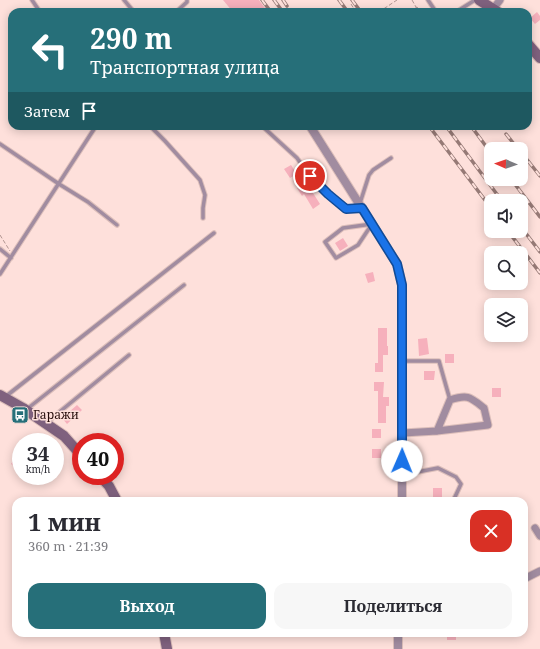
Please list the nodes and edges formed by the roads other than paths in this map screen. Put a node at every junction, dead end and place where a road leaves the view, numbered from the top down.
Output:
1 (124, 0) edge
2 (475, 0) edge
3 (479, 0) edge
4 (131, 8) edge
5 (462, 8) edge
6 (491, 8) edge
7 (532, 49) edge
8 (540, 58) edge
9 (93, 130) edge
10 (154, 130) edge
11 (266, 130) edge
12 (313, 130) edge
13 (0, 144) edge
14 (391, 158) dead end
15 (58, 184) junction
16 (361, 206) junction
17 (203, 218) dead end
18 (117, 224) dead end
19 (372, 224) junction
20 (214, 233) dead end
21 (0, 249) edge
22 (12, 256) junction
23 (0, 274) edge
24 (184, 285) dead end
25 (129, 355) dead end
26 (403, 361) junction
27 (2, 396) edge
28 (450, 400) junction
29 (26, 410) junction
30 (45, 423) junction
31 (437, 431) junction
32 (403, 433) junction
33 (72, 445) edge
34 (402, 475) junction
35 (108, 485) edge
36 (115, 497) edge
37 (402, 497) edge
38 (454, 497) edge
39 (535, 528) dead end
40 (540, 536) edge
41 (540, 572) edge
42 (528, 577) edge
43 (165, 637) edge
44 (398, 637) edge
45 (167, 649) edge
46 (398, 649) edge

1 - 4 lane
2 - 5 lane
3 - 6 main road
7 - 8 main road
9 - 15 lane
10 - 17 lane
11 - 16 lane
12 - 16 street
13 - 15 lane
14 - 16 lane
15 - 18 lane
15 - 22 lane
16 - 19 street
19 - 19 lane
19 - 26 street
20 - 27 lane
21 - 22 lane
22 - 23 lane
24 - 29 lane
25 - 30 lane
26 - 28 lane
26 - 32 street
27 - 29 main road
28 - 31 street
28 - 31 street
29 - 30 main road
30 - 33 main road
31 - 32 street
32 - 34 street
34 - 37 street
34 - 38 lane
35 - 36 main road
39 - 40 street
41 - 42 street
43 - 45 main road
44 - 46 street

